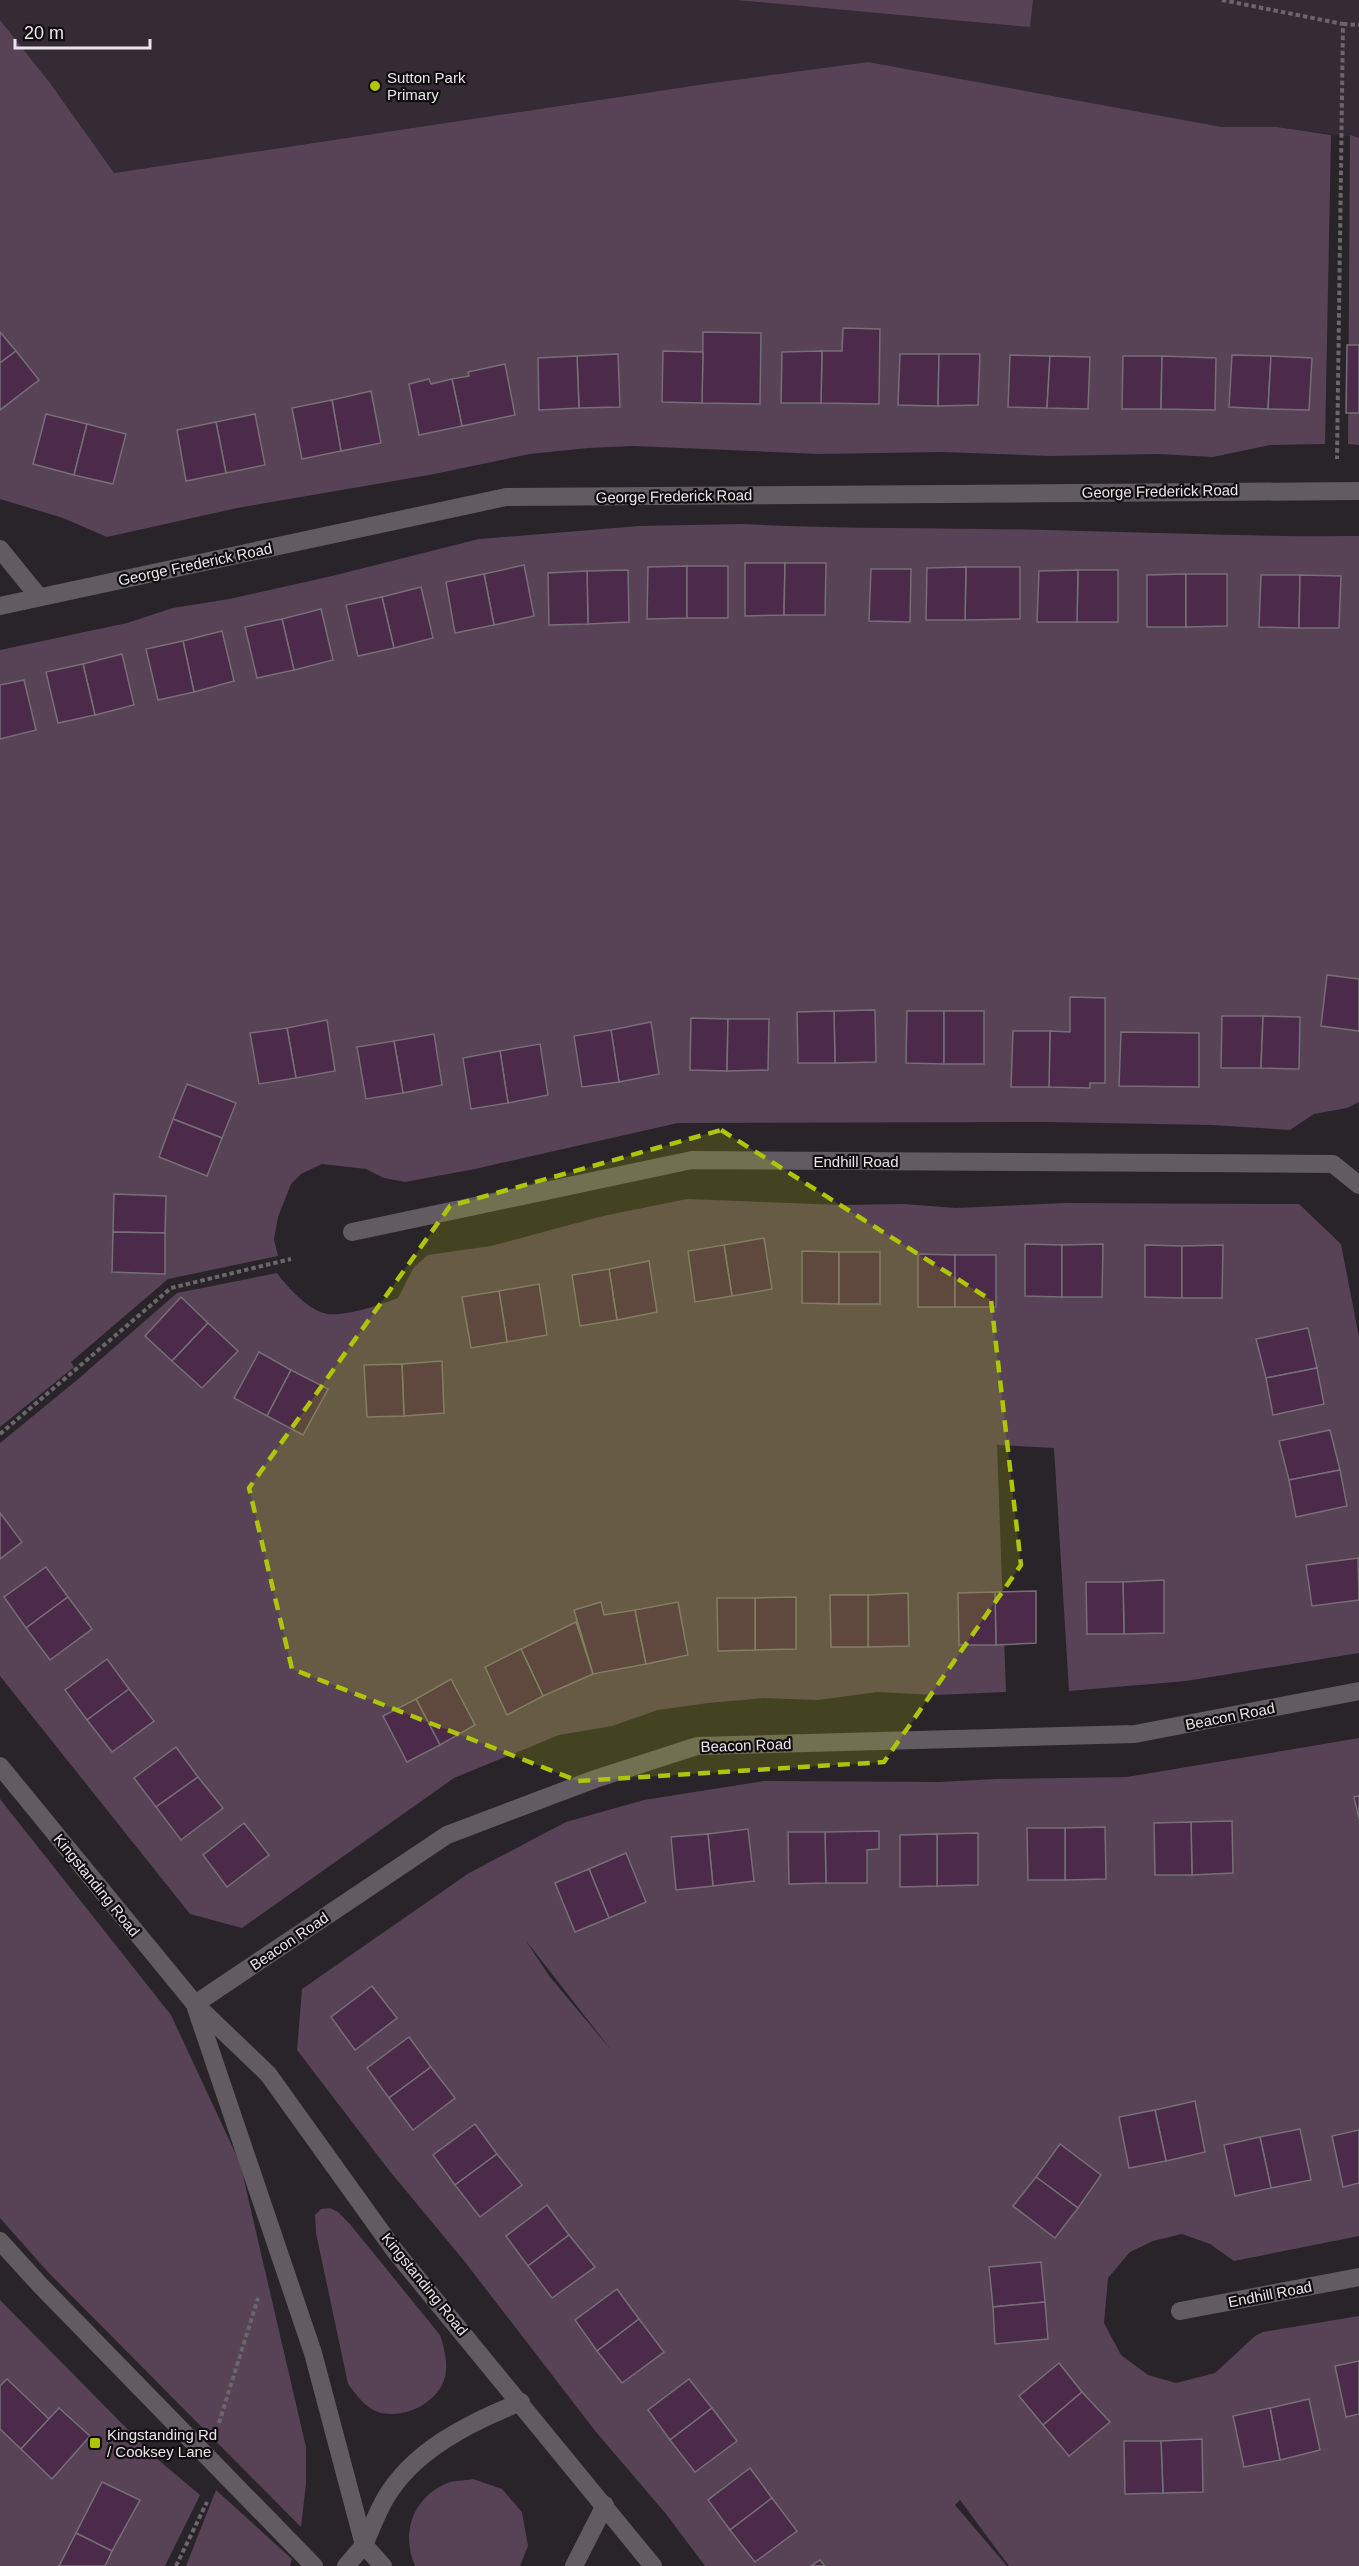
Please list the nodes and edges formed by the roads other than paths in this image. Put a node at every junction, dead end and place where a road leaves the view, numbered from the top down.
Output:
1 (1359, 490) edge
2 (0, 549) edge
3 (39, 597) junction
4 (0, 606) edge
5 (1359, 1185) edge
6 (352, 1232) dead end
7 (1359, 1691) edge
8 (0, 1766) edge
9 (195, 2004) junction
10 (0, 2241) edge
11 (1359, 2277) edge
12 (1180, 2311) dead end
13 (521, 2402) junction
14 (605, 2505) junction
15 (364, 2545) junction
16 (314, 2566) edge
17 (346, 2566) edge
18 (383, 2566) edge
19 (574, 2566) edge
20 (653, 2566) edge

1 - 3 street, George Frederick Road
2 - 3 street
3 - 4 street, George Frederick Road
5 - 6 street, Endhill Road
7 - 9 street, Beacon Road
8 - 9 street, Kingstanding Road
9 - 13 street, Kingstanding Road
9 - 15 street, Kingstanding Road
10 - 16 street
11 - 12 street, Endhill Road
13 - 14 street, Kingstanding Road
13 - 15 street
14 - 19 street
14 - 20 street, Kingstanding Road
15 - 17 street
15 - 18 street, Kingstanding Road

